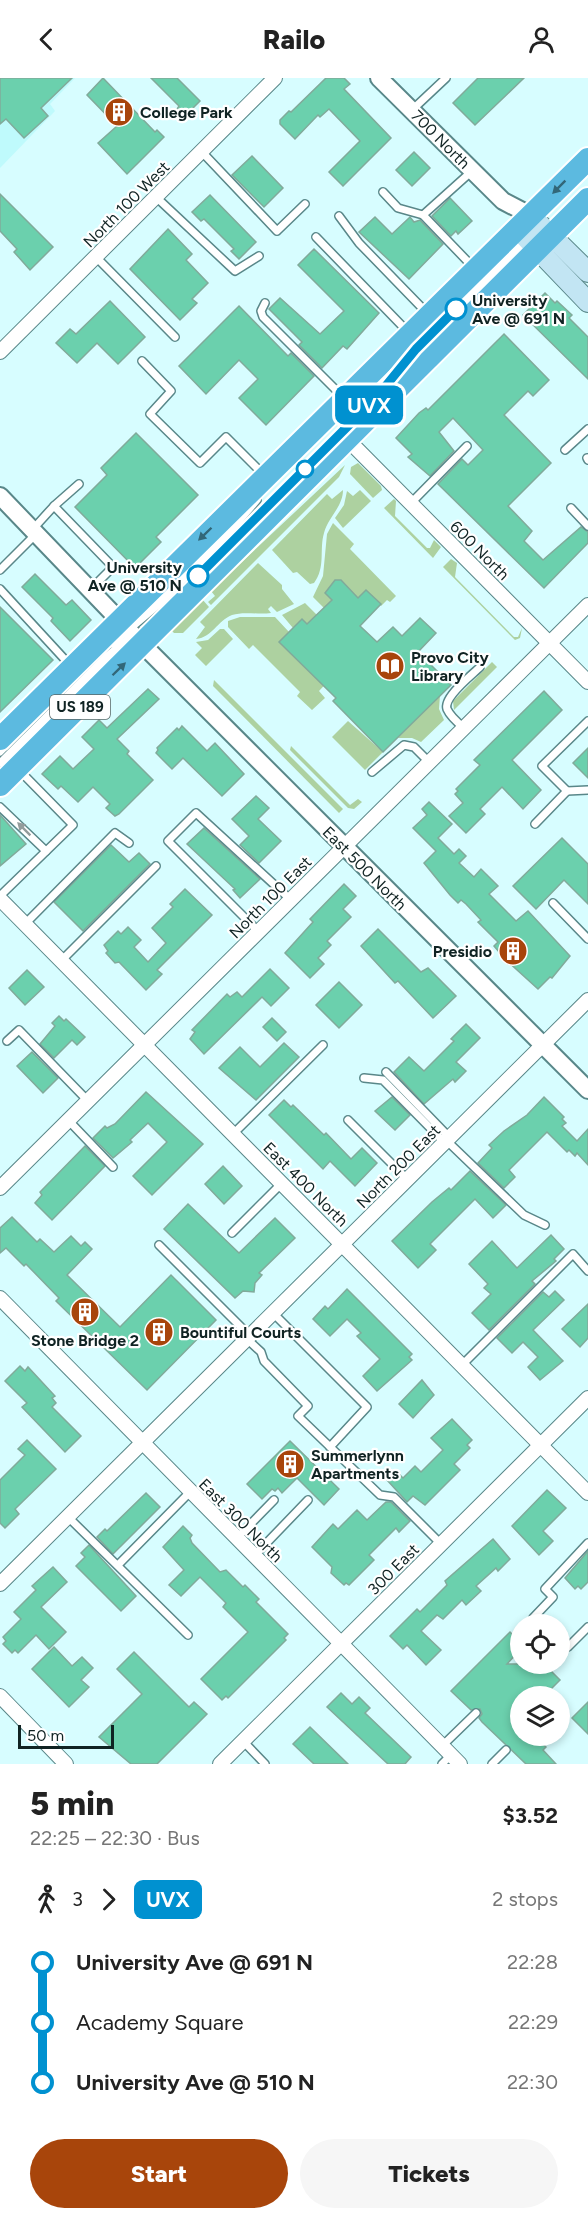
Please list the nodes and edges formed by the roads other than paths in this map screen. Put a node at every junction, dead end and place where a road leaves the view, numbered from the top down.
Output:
1 (274, 78) edge
2 (379, 78) edge
3 (446, 78) edge
4 (412, 110) junction
5 (202, 152) junction
6 (588, 159) edge
7 (472, 171) junction
8 (588, 180) edge
9 (383, 192) dead end
10 (156, 197) junction
11 (588, 199) edge
12 (305, 204) dead end
13 (423, 215) junction
14 (339, 216) dead end
15 (536, 236) junction
16 (316, 237) dead end
17 (259, 256) dead end
18 (96, 257) junction
19 (475, 270) junction
20 (588, 273) edge
21 (588, 291) edge
22 (588, 302) edge
23 (265, 303) dead end
24 (429, 315) junction
25 (410, 333) junction
26 (175, 337) dead end
27 (0, 352) edge
28 (142, 361) dead end
29 (387, 370) dead end
30 (379, 378) dead end
31 (382, 391) dead end
32 (344, 397) junction
33 (375, 399) dead end
34 (588, 429) edge
35 (348, 440) junction
36 (468, 446) dead end
37 (565, 450) dead end
38 (79, 484) dead end
39 (264, 486) junction
40 (0, 496) edge
41 (411, 503) junction
42 (54, 506) junction
43 (571, 508) dead end
44 (588, 526) edge
45 (35, 531) junction
46 (0, 570) edge
47 (0, 589) edge
48 (90, 590) junction
49 (588, 604) edge
50 (131, 632) junction
51 (549, 643) junction
52 (72, 667) junction
53 (480, 667) dead end
54 (588, 682) edge
55 (588, 721) edge
56 (464, 728) junction
57 (0, 739) edge
58 (0, 752) edge
59 (429, 762) junction
60 (9, 766) edge
61 (372, 772) dead end
62 (0, 785) edge
63 (588, 790) edge
64 (567, 791) junction
65 (0, 807) edge
66 (535, 824) dead end
67 (129, 843) dead end
68 (344, 847) junction
69 (46, 851) junction
70 (156, 866) dead end
71 (0, 897) edge
72 (291, 900) junction
73 (553, 903) dead end
74 (25, 924) junction
75 (259, 932) junction
76 (588, 939) edge
77 (61, 961) junction
78 (588, 1000) edge
79 (7, 1041) dead end
80 (542, 1043) junction
81 (323, 1045) dead end
82 (144, 1046) junction
83 (386, 1072) dead end
84 (364, 1078) dead end
85 (588, 1090) edge
86 (88, 1101) junction
87 (68, 1120) junction
88 (348, 1120) dead end
89 (232, 1134) junction
90 (447, 1141) junction
91 (113, 1167) dead end
92 (408, 1180) junction
93 (282, 1184) junction
94 (0, 1188) edge
95 (546, 1225) dead end
96 (232, 1233) dead end
97 (344, 1244) junction
98 (159, 1245) dead end
99 (588, 1270) edge
100 (0, 1298) edge
101 (274, 1314) junction
102 (249, 1338) junction
103 (462, 1365) junction
104 (588, 1398) edge
105 (142, 1442) junction
106 (541, 1446) junction
107 (330, 1447) junction
108 (190, 1492) junction
109 (588, 1493) edge
110 (274, 1500) dead end
111 (308, 1500) dead end
112 (67, 1516) junction
113 (236, 1539) junction
114 (588, 1543) edge
115 (441, 1544) junction
116 (254, 1556) junction
117 (118, 1565) junction
118 (0, 1584) edge
119 (537, 1614) edge
120 (588, 1627) edge
121 (188, 1635) dead end
122 (342, 1644) junction
123 (570, 1645) edge
124 (0, 1696) edge
125 (476, 1713) dead end
126 (243, 1742) junction
127 (506, 1750) dead end
128 (449, 1757) edge
129 (66, 1764) edge
130 (220, 1764) edge
131 (265, 1764) edge
132 (492, 1764) edge

1 - 5 street, North 100 West
2 - 4 street, 700 North
3 - 4 lane
4 - 7 street, 700 North
5 - 10 street, North 100 West
5 - 12 lane
6 -> 15 highway, US 189
7 - 13 lane
7 - 15 street, 700 North
8 - 15 highway
9 - 13 lane
10 - 17 lane
10 - 18 street, North 100 West
11 - 15 highway, US 189
13 - 19 lane
14 - 24 lane
15 - 19 highway, US 189
15 - 20 main road, 700 North
15 - 21 lane
15 - 22 main road, 700 North
15 - 29 lane
15 - 31 lane
15 - 35 highway, US 189
16 - 25 lane
18 - 26 lane
18 - 27 street, North 100 West
19 - 24 highway, US 189
23 - 32 lane
24 - 25 highway, US 189
25 - 32 highway, US 189
28 - 39 lane
30 - 39 lane
32 - 39 highway, US 189
33 - 50 lane
34 - 37 lane
35 - 41 street, 600 North
35 - 50 highway, US 189
36 - 41 lane
38 - 42 lane
39 -> 50 highway, US 189
40 - 45 street, East 500 North
41 - 51 street, 600 North
42 - 45 lane
42 - 48 lane
43 - 44 lane
45 - 46 lane
45 - 48 street, East 500 North
47 - 52 lane
48 - 50 street, East 500 North
49 - 51 street, North 100 East
50 - 52 highway, US 189
50 - 58 lane
60 -> 50 highway, US 189
50 - 68 street, East 500 North
51 - 54 street, 600 North
51 - 56 street, North 100 East
52 - 57 highway, US 189
53 - 56 lane
55 - 64 lane
56 - 59 street, North 100 East
59 - 61 lane
59 - 68 street, North 100 East
60 - 62 highway, US 189
60 - 69 lane
63 - 64 lane
64 - 66 lane
69 -> 65 lane
67 - 74 lane
68 - 72 street, North 100 East
68 - 80 street, East 500 North
69 - 71 lane
70 - 77 lane
71 - 74 street, East 400 North
72 - 75 street, North 100 East
72 - 75 lane
73 - 76 lane
74 - 77 street, East 400 North
75 - 82 street, North 100 East
77 - 82 street, East 400 North
78 - 80 street, North 200 East
79 - 86 lane
80 - 85 street, East 500 North
80 - 90 street, North 200 East
81 - 89 lane
82 - 86 street, North 100 East
82 - 89 street, East 400 North
83 - 90 lane
84 - 90 lane
86 - 87 street, North 100 East
87 - 91 lane
87 - 94 street, North 100 East
88 - 92 lane
89 - 93 street, East 400 North
90 - 92 street, North 200 East
90 - 95 lane
92 - 97 street, North 200 East
93 - 96 lane
93 - 97 street, East 400 North
97 - 101 street, North 200 East
97 - 103 street, East 400 North
98 - 102 lane
99 - 103 lane
100 - 105 street, East 300 North
101 - 102 street, North 200 East
101 - 107 lane
102 - 105 street, North 200 East
102 - 107 lane
103 - 106 street, East 400 North
104 - 106 street, 300 East
105 - 108 street, East 300 North
105 - 112 street, North 200 East
106 - 109 street, East 400 North
106 - 115 street, 300 East
107 - 115 lane
108 - 113 street, East 300 North
108 - 117 lane
110 - 113 lane
111 - 116 lane
112 - 117 lane
112 - 118 street, North 200 East
113 - 116 street, East 300 North
114 - 119 lane
115 - 122 street, 300 East
116 - 122 street, East 300 North
117 - 121 lane
120 - 123 lane
122 - 126 street, 300 East
122 - 128 street, East 300 North
124 - 129 street
125 - 128 lane
126 - 130 street, 300 East
126 - 131 lane
127 - 132 lane

